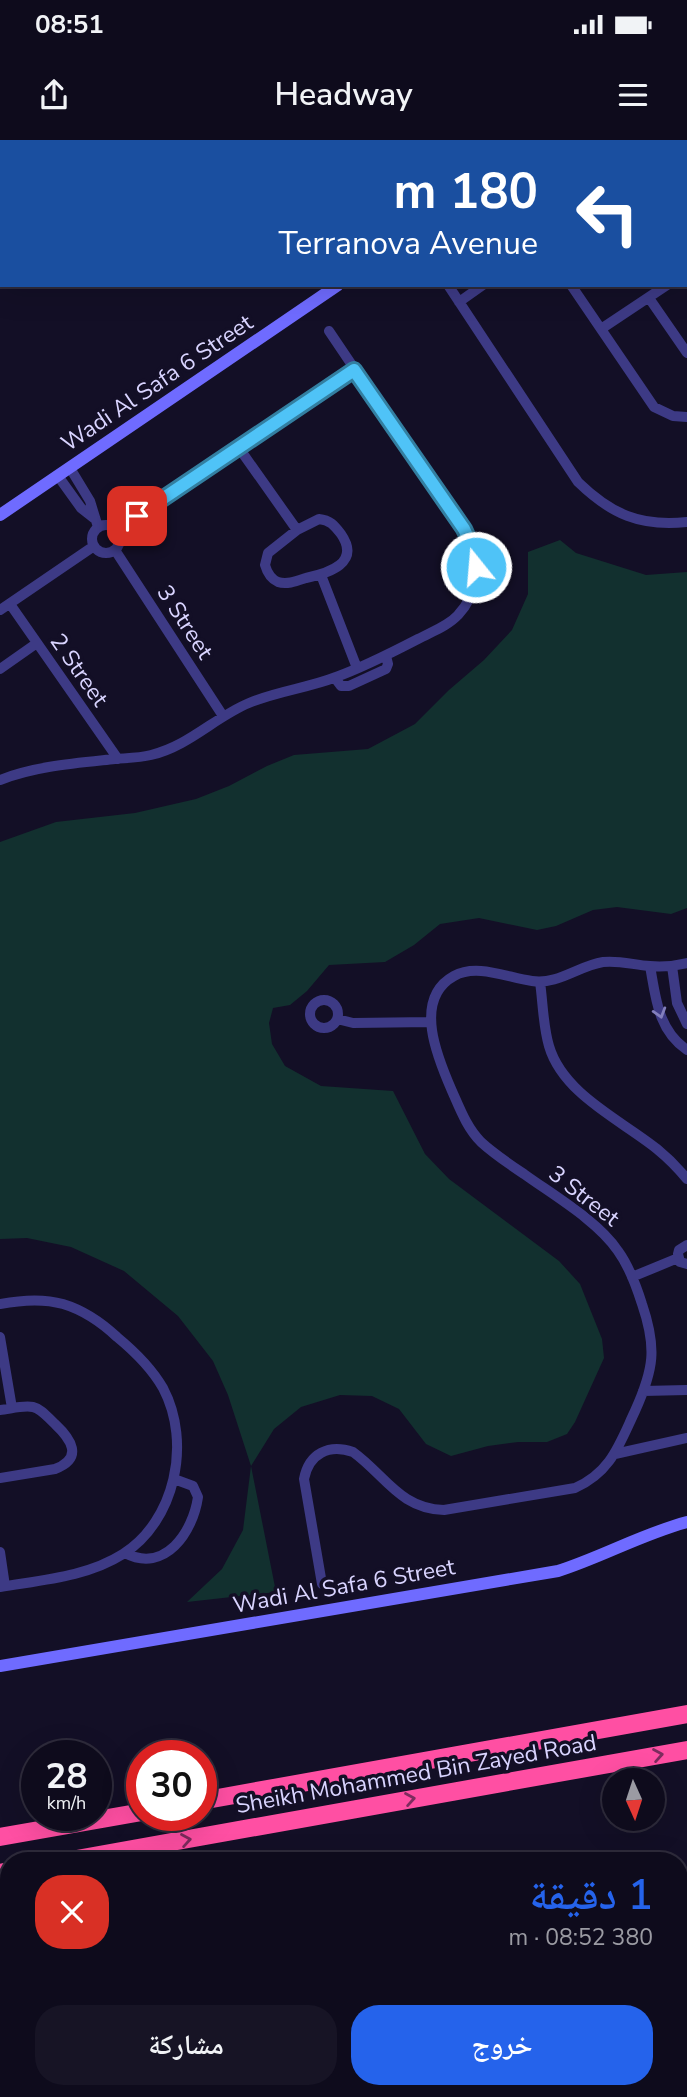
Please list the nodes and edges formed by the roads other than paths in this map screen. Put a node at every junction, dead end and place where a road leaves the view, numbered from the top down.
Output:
1 (335, 287) edge
2 (449, 287) edge
3 (480, 287) edge
4 (572, 287) edge
5 (664, 287) edge
6 (649, 298) junction
7 (459, 302) junction
8 (601, 329) junction
9 (329, 331) dead end
10 (687, 354) edge
11 (354, 370) junction
12 (687, 417) edge
13 (239, 448) junction
14 (69, 468) junction
15 (58, 476) junction
16 (80, 483) junction
17 (69, 491) junction
18 (0, 515) edge
19 (94, 521) junction
20 (687, 522) edge
21 (117, 530) junction
22 (297, 530) junction
23 (94, 547) junction
24 (115, 550) junction
25 (321, 575) junction
26 (10, 604) junction
27 (0, 610) edge
28 (37, 643) junction
29 (386, 656) junction
30 (357, 668) junction
31 (0, 669) edge
32 (335, 678) junction
33 (223, 716) junction
34 (118, 759) junction
35 (0, 780) edge
36 (687, 963) edge
37 (672, 966) junction
38 (650, 967) junction
39 (540, 982) junction
40 (337, 1019) dead end
41 (431, 1022) junction
42 (687, 1024) edge
43 (687, 1050) edge
44 (687, 1180) edge
45 (687, 1245) edge
46 (682, 1261) edge
47 (632, 1277) junction
48 (0, 1304) edge
49 (0, 1337) edge
50 (687, 1390) edge
51 (643, 1391) junction
52 (12, 1408) junction
53 (0, 1410) edge
54 (687, 1438) edge
55 (615, 1454) junction
56 (0, 1478) edge
57 (174, 1479) junction
58 (687, 1522) edge
59 (0, 1552) edge
60 (125, 1553) junction
61 (322, 1584) dead end
62 (2, 1586) edge
63 (0, 1666) edge
64 (687, 1714) edge
65 (687, 1750) edge
66 (217, 1798) edge
67 (126, 1815) edge
68 (0, 1837) edge
69 (116, 1852) edge

1 - 14 main road, Wadi Al Safa 6 Street
2 - 7 street
3 - 7 street
4 - 8 street
5 - 6 street
6 - 8 street
6 - 10 street
7 - 20 street
8 - 12 street
9 - 11 street
11 - 13 street
11 - 29 street
13 - 21 street
13 - 22 street
14 - 15 main road, Wadi Al Safa 6 Street
14 - 16 street
15 - 17 street
15 - 18 main road, Wadi Al Safa 6 Street
16 - 17 street
16 - 19 street
17 - 19 street
19 - 21 street
19 - 23 street
21 - 24 street
22 - 25 street
22 - 25 street
23 - 24 street
23 - 26 street
24 - 33 street, 3 Street
25 - 30 street
26 - 27 street
26 - 28 street, 2 Street
28 - 31 street
28 - 34 street, 2 Street
29 - 30 street
29 - 32 street
30 - 32 street
32 - 33 street
33 - 34 street
34 - 35 street
36 - 37 street, 3 Street
37 - 38 street, 3 Street
37 - 42 street
38 - 39 street, 3 Street
38 -> 43 street
39 - 41 street, 3 Street
39 - 44 street
40 - 41 street
41 - 47 street, 3 Street
45 - 46 street
46 - 47 street
47 - 51 street, 3 Street
48 - 57 street
49 - 52 street
50 - 51 street
51 - 55 street, 3 Street
52 - 53 street
52 - 56 street
54 - 55 street
55 - 61 street, 3 Street
57 - 60 street
57 - 60 street
58 - 63 main road, Wadi Al Safa 6 Street
59 - 62 street
60 - 62 street
64 - 66 highway, Sheikh Mohammed Bin Zayed Road
69 -> 65 highway, Sheikh Mohammed Bin Zayed Road
67 - 68 highway

